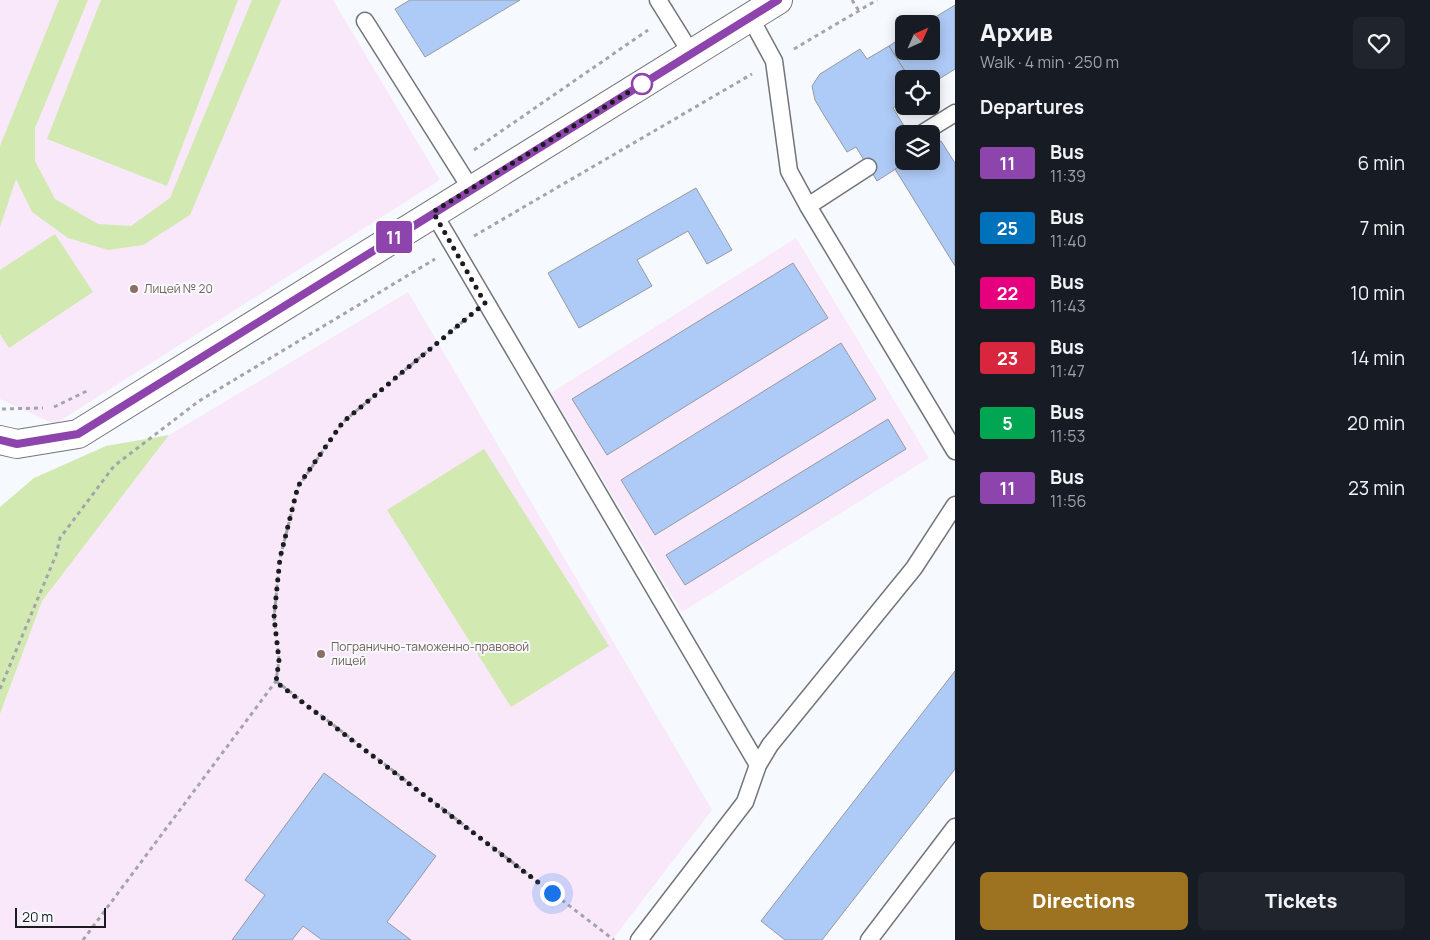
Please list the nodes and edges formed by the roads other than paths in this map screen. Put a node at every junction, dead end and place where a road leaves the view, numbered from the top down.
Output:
1 (658, 0) edge
2 (778, 0) edge
3 (750, 17) junction
4 (365, 21) dead end
5 (691, 54) junction
6 (955, 113) edge
7 (936, 125) edge
8 (868, 167) dead end
9 (471, 189) junction
10 (808, 206) junction
11 (433, 212) junction
12 (0, 440) edge
13 (955, 451) edge
14 (955, 505) edge
15 (758, 765) junction
16 (955, 827) edge
17 (639, 940) edge
18 (868, 940) edge

1 - 5 lane
2 - 3 street
3 - 5 street
3 - 10 lane
4 - 9 lane
5 - 9 street
6 - 7 lane
8 - 10 lane
9 - 11 street
10 - 13 lane
11 - 12 street
11 - 15 lane
14 - 15 lane
15 - 17 lane
16 - 18 lane

